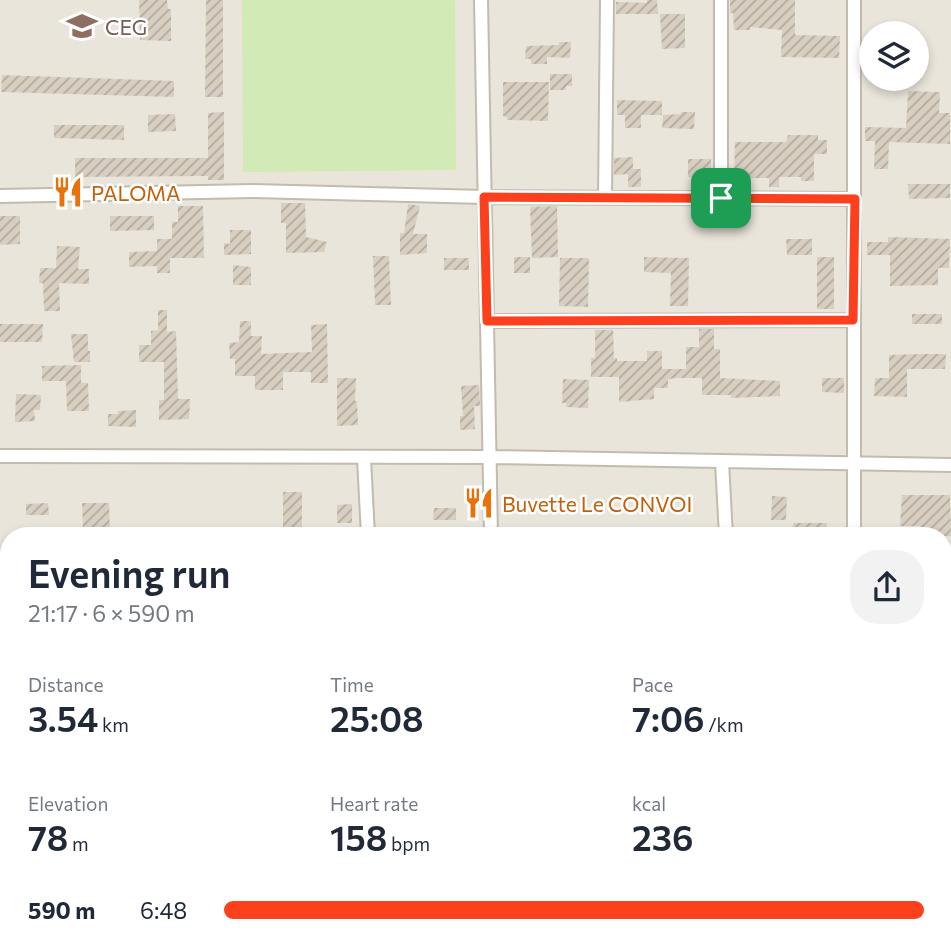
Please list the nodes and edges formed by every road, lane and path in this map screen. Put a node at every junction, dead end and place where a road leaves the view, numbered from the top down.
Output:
1 (481, 0) edge
2 (607, 0) edge
3 (721, 0) edge
4 (854, 0) edge
5 (0, 196) edge
6 (484, 197) junction
7 (605, 198) junction
8 (721, 198) junction
9 (855, 199) junction
10 (853, 320) junction
11 (487, 321) junction
12 (0, 456) edge
13 (491, 457) junction
14 (364, 458) junction
15 (722, 461) junction
16 (853, 463) junction
17 (951, 466) edge
18 (368, 527) edge
19 (491, 527) edge
20 (726, 527) edge
21 (854, 527) edge

1 - 6 street
2 - 7 street
3 - 8 street
4 - 9 street
5 - 6 street
6 - 7 street
6 - 11 street
7 - 8 street
8 - 9 street
9 - 10 street
10 - 11 street
10 - 16 street
11 - 13 street
12 - 14 street
13 - 14 street
13 - 15 street
13 - 19 street
14 - 18 street
15 - 16 street
15 - 20 street
16 - 17 street
16 - 21 street

